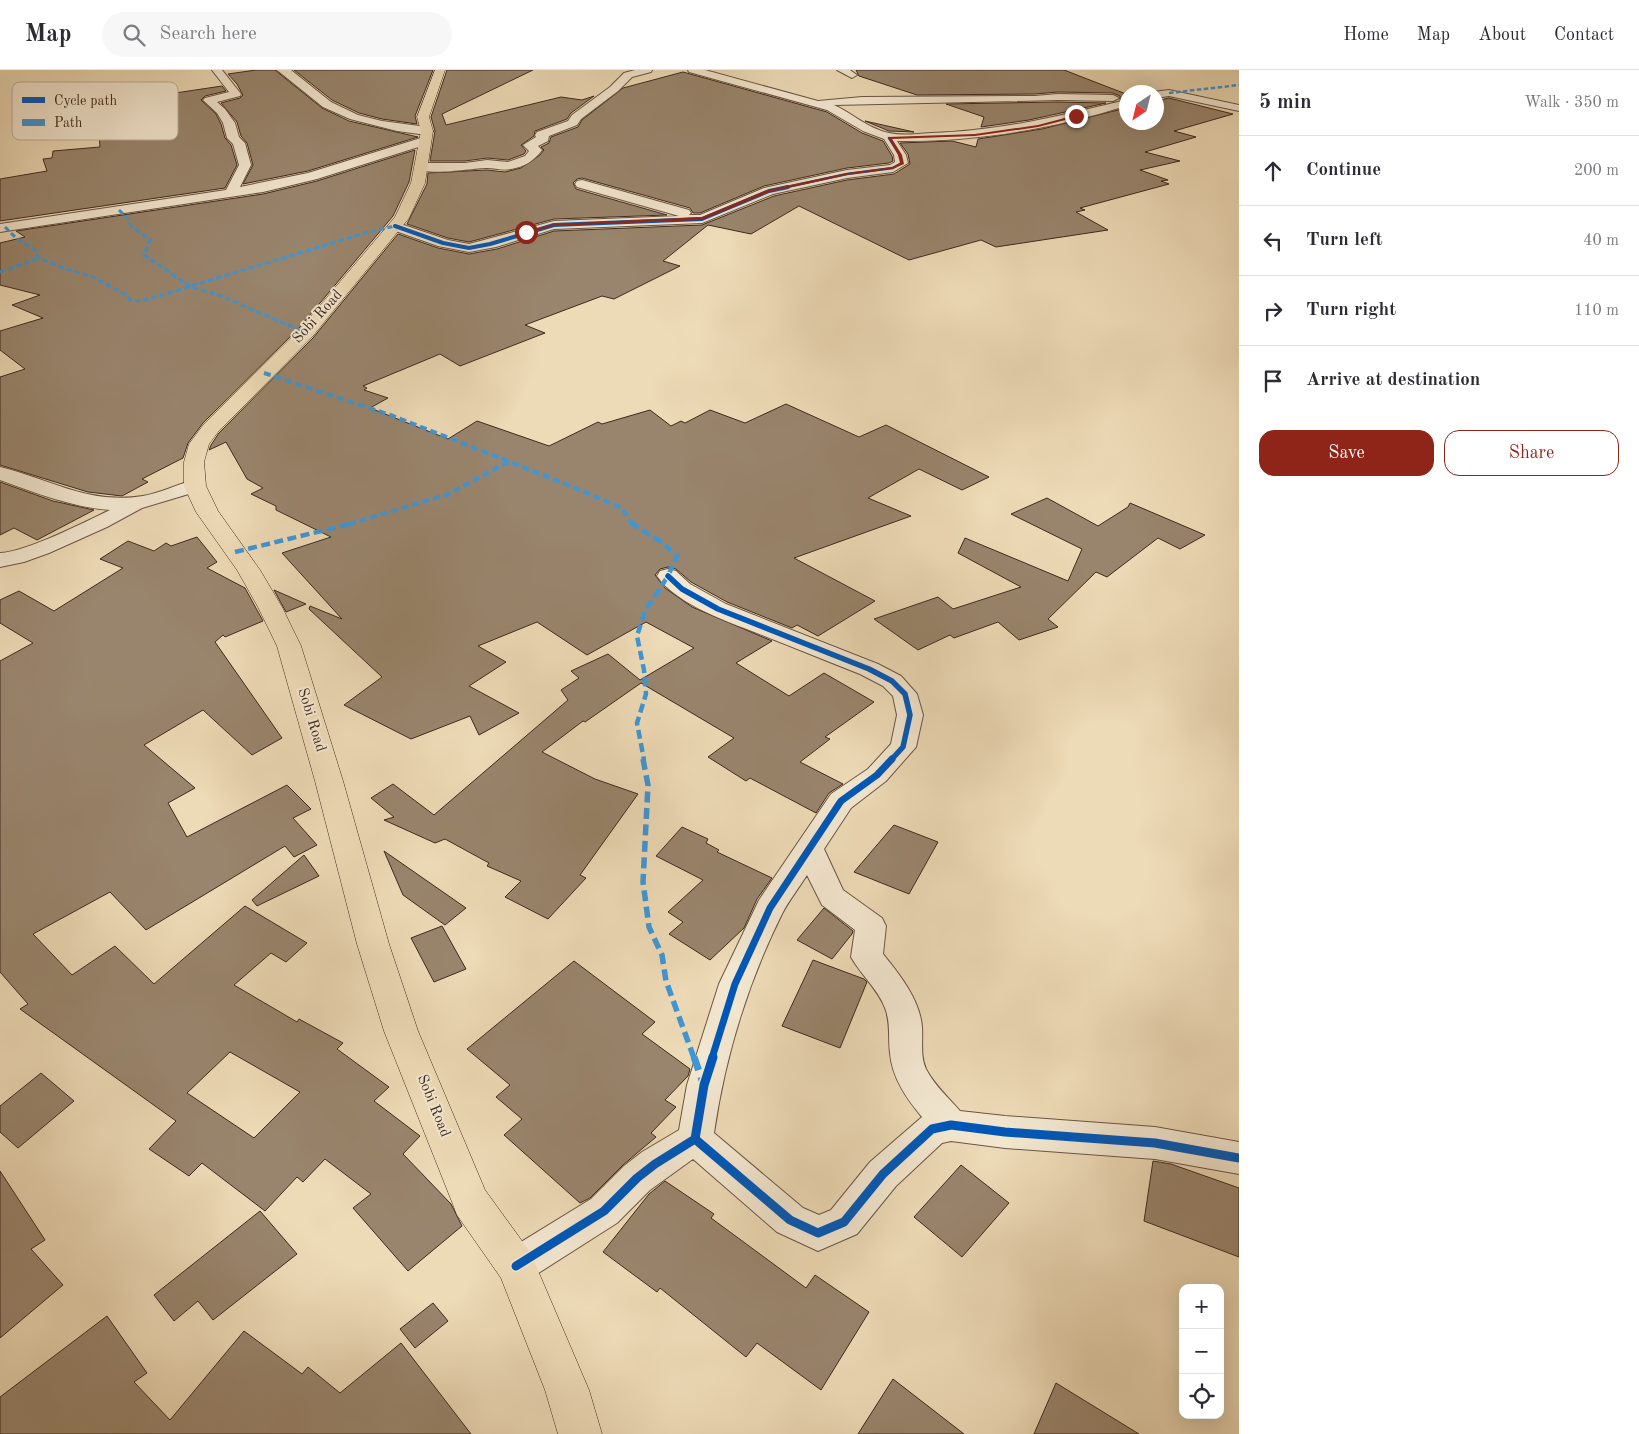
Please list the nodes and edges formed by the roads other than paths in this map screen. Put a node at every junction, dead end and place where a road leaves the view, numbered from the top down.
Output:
1 (217, 70) edge
2 (282, 70) edge
3 (440, 70) edge
4 (647, 70) edge
5 (693, 70) edge
6 (945, 89) dead end
7 (1164, 94) edge
8 (977, 99) junction
9 (1119, 99) edge
10 (814, 104) junction
11 (1119, 105) edge
12 (1239, 108) edge
13 (889, 138) junction
14 (424, 147) junction
15 (582, 184) dead end
16 (231, 193) junction
17 (702, 218) junction
18 (395, 226) junction
19 (0, 228) edge
20 (0, 473) edge
21 (195, 486) junction
22 (136, 503) junction
23 (0, 560) edge
24 (668, 576) dead end
25 (810, 848) junction
26 (951, 1125) junction
27 (695, 1139) junction
28 (1239, 1158) edge
29 (516, 1266) junction
30 (580, 1434) edge

1 - 16 street
2 - 14 street
3 - 14 highway, Sobi Road
4 - 14 street
5 - 10 street
6 - 8 street
7 - 12 street
8 - 9 street
8 - 10 street
10 - 13 street
11 - 13 street
13 - 17 street
14 - 16 street
14 - 18 highway, Sobi Road
15 - 17 street
16 - 19 street
17 - 18 street
18 - 21 highway, Sobi Road
20 - 22 street
21 - 22 street
21 - 29 highway, Sobi Road
22 - 23 street
24 - 25 street
25 - 26 street
25 - 27 street
26 - 27 street
26 - 28 street
27 - 29 street
29 - 30 highway, Sobi Road

